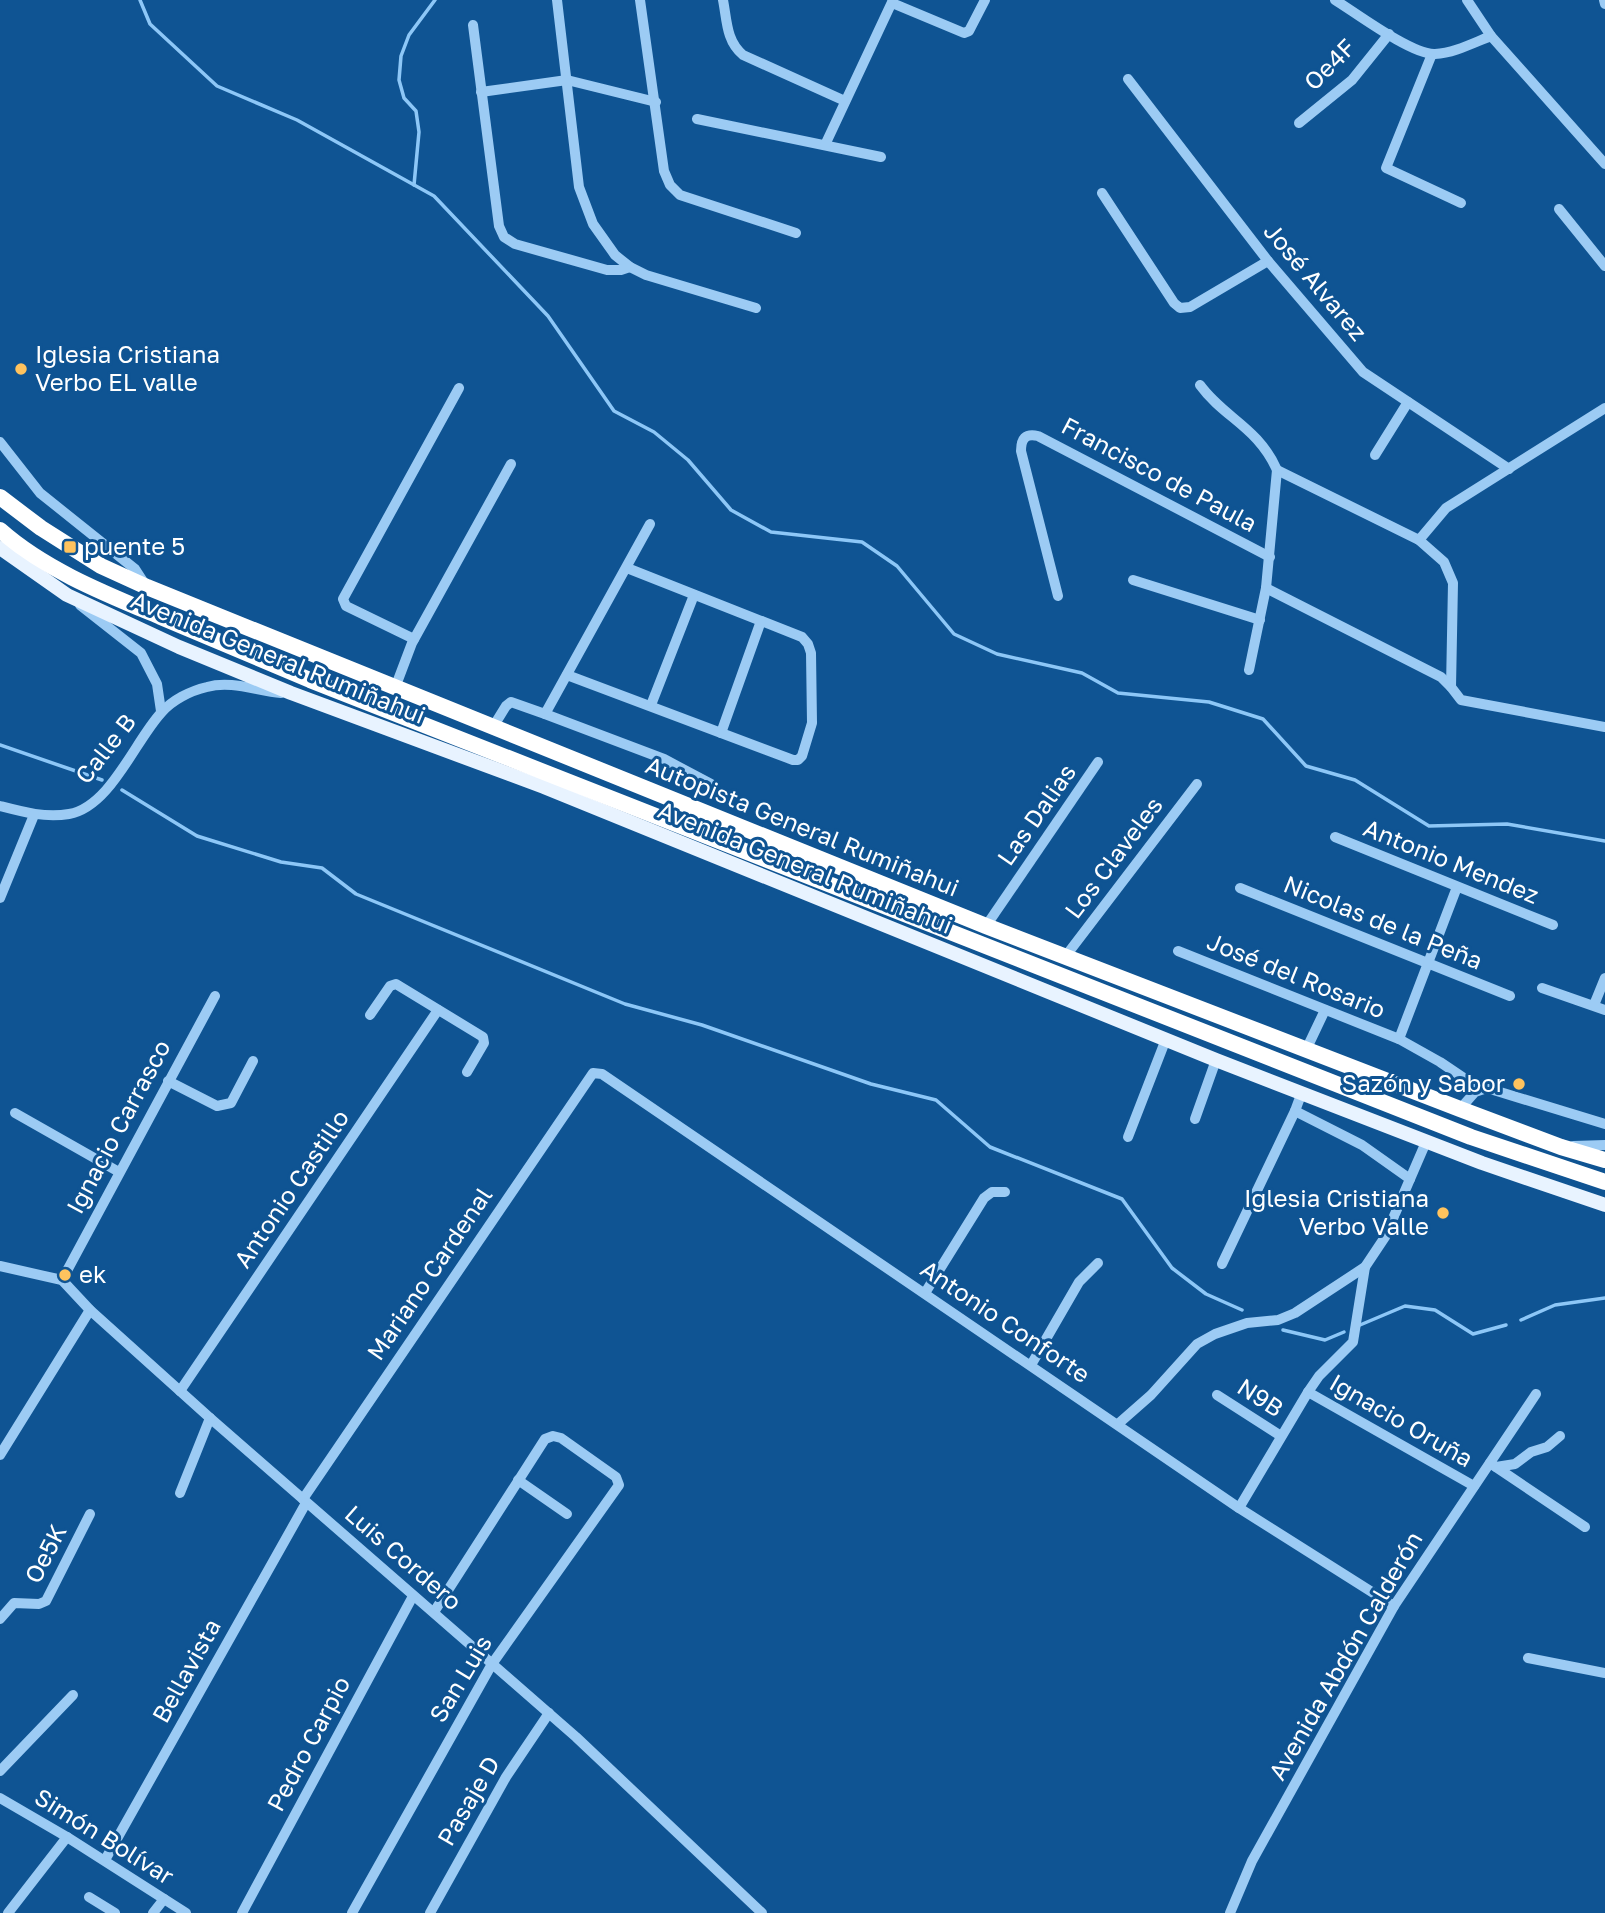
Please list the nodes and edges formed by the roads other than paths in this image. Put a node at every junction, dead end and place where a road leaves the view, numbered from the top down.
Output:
1 (557, 0) edge
2 (639, 0) edge
3 (723, 0) edge
4 (985, 0) edge
5 (1335, 0) edge
6 (1467, 0) edge
7 (892, 1) edge
8 (473, 25) dead end
9 (1389, 34) junction
10 (1492, 36) junction
11 (1432, 54) junction
12 (1128, 79) dead end
13 (567, 80) junction
14 (481, 92) junction
15 (845, 101) junction
16 (656, 102) junction
17 (697, 118) dead end
18 (1298, 123) dead end
19 (825, 145) junction
20 (881, 157) dead end
21 (1605, 164) edge
22 (1102, 193) dead end
23 (1461, 203) dead end
24 (1559, 209) dead end
25 (796, 233) dead end
26 (1268, 261) junction
27 (1605, 266) edge
28 (630, 267) junction
29 (756, 308) dead end
30 (1200, 385) dead end
31 (459, 388) dead end
32 (1408, 402) junction
33 (1605, 408) edge
34 (0, 442) edge
35 (1375, 455) dead end
36 (511, 464) dead end
37 (1277, 470) junction
38 (1509, 470) junction
39 (0, 497) edge
40 (650, 524) dead end
41 (0, 530) edge
42 (1419, 540) junction
43 (0, 548) edge
44 (1270, 557) junction
45 (627, 568) junction
46 (1133, 580) dead end
47 (147, 587) junction
48 (1266, 588) junction
49 (67, 595) junction
50 (694, 595) junction
51 (1058, 596) dead end
52 (1260, 620) junction
53 (761, 621) junction
54 (414, 639) junction
55 (1248, 670) dead end
56 (567, 675) junction
57 (1451, 687) junction
58 (395, 688) junction
59 (291, 692) junction
60 (651, 705) junction
61 (162, 711) junction
62 (545, 714) junction
63 (493, 727) junction
64 (1605, 727) edge
65 (721, 733) junction
66 (1098, 762) dead end
67 (710, 784) dead end
68 (1197, 784) dead end
69 (0, 806) edge
70 (34, 815) junction
71 (1335, 837) dead end
72 (1457, 887) junction
73 (1240, 888) dead end
74 (0, 898) edge
75 (1553, 925) dead end
76 (986, 926) junction
77 (1178, 951) dead end
78 (1065, 957) junction
79 (1428, 963) junction
80 (1605, 978) edge
81 (1542, 988) dead end
82 (215, 996) dead end
83 (1510, 996) dead end
84 (1599, 1008) edge
85 (438, 1010) junction
86 (1325, 1010) junction
87 (370, 1015) dead end
88 (1166, 1039) junction
89 (1398, 1039) junction
90 (1306, 1050) junction
91 (1216, 1060) junction
92 (253, 1061) dead end
93 (467, 1072) dead end
94 (593, 1073) joint
95 (168, 1081) junction
96 (1480, 1089) junction
97 (1302, 1092) junction
98 (1460, 1109) junction
99 (1296, 1111) junction
100 (15, 1113) dead end
101 (1195, 1119) dead end
102 (1605, 1124) edge
103 (1128, 1137) dead end
104 (1426, 1142) junction
105 (1605, 1145) edge
106 (1561, 1147) junction
107 (1605, 1160) edge
108 (119, 1172) junction
109 (1410, 1179) junction
110 (1605, 1182) edge
111 (1005, 1192) dead end
112 (1605, 1205) edge
113 (1098, 1263) dead end
114 (1222, 1264) dead end
115 (0, 1266) edge
116 (1365, 1267) junction
117 (62, 1280) junction
118 (925, 1293) junction
119 (90, 1310) junction
120 (1031, 1365) junction
121 (180, 1391) junction
122 (1308, 1392) junction
123 (1536, 1394) dead end
124 (1217, 1395) dead end
125 (210, 1418) junction
126 (1118, 1424) junction
127 (1281, 1436) junction
128 (1560, 1436) dead end
129 (0, 1455) edge
130 (1493, 1465) junction
131 (519, 1480) junction
132 (1474, 1486) junction
133 (180, 1493) dead end
134 (305, 1501) junction
135 (1240, 1508) junction
136 (90, 1514) dead end
137 (567, 1514) dead end
138 (1585, 1527) dead end
139 (413, 1596) junction
140 (1394, 1606) junction
141 (434, 1612) junction
142 (0, 1619) edge
143 (1528, 1658) dead end
144 (492, 1664) junction
145 (1605, 1673) edge
146 (73, 1695) dead end
147 (549, 1713) junction
148 (0, 1771) edge
149 (1, 1801) edge
150 (67, 1837) junction
151 (105, 1860) junction
152 (89, 1897) dead end
153 (164, 1899) junction
154 (10, 1912) edge
155 (115, 1913) edge
156 (153, 1913) edge
157 (186, 1913) edge
158 (242, 1913) edge
159 (352, 1913) edge
160 (430, 1913) edge
161 (762, 1913) edge
162 (1230, 1913) edge

1 - 13 street
2 - 16 street
3 - 15 street
4 - 7 street
5 - 9 street
6 - 10 street
7 - 15 street
8 - 14 street
9 - 11 street
9 - 18 street, Oe4F
10 - 11 street
10 - 21 street
11 - 23 street
12 - 26 street, José Alvarez
13 - 14 street
13 - 16 street
13 - 28 street
14 - 28 street
15 - 19 street
16 - 25 street
17 - 19 street
19 - 20 street
22 - 26 street
24 - 27 street
26 - 32 street, José Alvarez
28 - 29 street
30 - 37 street
31 - 54 street
32 - 35 street
32 - 38 street, José Alvarez
33 - 38 street
34 - 47 street
36 - 54 street
37 - 42 street
37 - 44 street
38 - 42 street
39 - 47 highway, Autopista General Rumiñahui
40 - 45 street
41 - 110 highway, Autopista General Rumiñahui
42 - 57 street
43 - 49 main road, Avenida General Rumiñahui
44 - 48 street
44 - 51 street, Francisco de Paula
45 - 50 street
45 - 56 street
46 - 52 street
47 - 58 highway, Autopista General Rumiñahui
48 - 52 street
48 - 57 street
49 - 59 main road, Avenida General Rumiñahui
49 - 61 street, Calle B
50 - 53 street
50 - 60 street
52 - 55 street
53 - 65 street
53 - 65 street
54 - 58 street
56 - 60 street
56 - 62 street
57 - 64 street
58 - 63 highway, Autopista General Rumiñahui
59 - 61 street, Calle B
59 - 88 main road, Avenida General Rumiñahui
60 - 65 street
61 - 70 street, Calle B
62 - 63 street
62 - 67 street
63 - 76 highway, Autopista General Rumiñahui
66 - 76 street, Las Dalias
68 - 78 street, Los Claveles
69 - 70 street, Calle B
70 - 74 street
71 - 72 street, Antonio Mendez
72 - 75 street, Antonio Mendez
72 - 79 street
73 - 79 street, Nicolas de la Peña
76 - 78 highway, Autopista General Rumiñahui
77 - 86 street, José del Rosario
78 - 90 highway, Autopista General Rumiñahui
79 - 83 street, Nicolas de la Peña
79 - 89 street
80 - 84 street
81 - 84 street
82 - 95 street, Ignacio Carrasco
85 - 87 street
85 - 93 street
85 - 121 street, Antonio Castillo
86 - 89 street, José del Rosario
86 - 90 street
88 - 91 main road, Avenida General Rumiñahui
88 - 103 street
89 - 96 street, José del Rosario
90 - 98 highway, Autopista General Rumiñahui
91 - 97 main road, Avenida General Rumiñahui
91 - 101 street
92 - 95 street
94 - 118 street, Antonio Conforte
94 - 134 street, Mariano Cardenal
95 - 108 street, Ignacio Carrasco
96 - 98 street
96 - 102 street
97 - 99 street
97 - 104 main road, Avenida General Rumiñahui
98 - 106 highway, Autopista General Rumiñahui
99 - 109 street
99 - 114 street
100 - 108 street
104 - 109 street
104 - 112 main road, Avenida General Rumiñahui
105 - 106 street
106 - 107 highway, Autopista General Rumiñahui
108 - 117 street, Ignacio Carrasco
109 - 116 street
111 - 118 street
113 - 120 street
115 - 117 street
116 - 122 street
116 - 126 street
117 - 119 street, Luis Cordero
118 - 120 street, Antonio Conforte
119 - 121 street, Luis Cordero
119 - 129 street
120 - 126 street, Antonio Conforte
121 - 125 street, Luis Cordero
122 - 127 street
122 - 132 street, Ignacio Oruña
123 - 130 street, Avenida Abdón Calderón
124 - 127 street, N9B
125 - 133 street
125 - 134 street, Luis Cordero
126 - 135 street, Antonio Conforte
127 - 135 street
128 - 130 street
130 - 132 street, Avenida Abdón Calderón
130 - 138 street
131 - 137 street
131 - 141 street
131 - 144 street, San Luis
132 - 140 street, Avenida Abdón Calderón
134 - 139 street, Luis Cordero
134 - 151 street, Bellavista
135 - 140 street, Antonio Conforte
136 - 142 street, Oe5K
139 - 141 street, Luis Cordero
139 - 158 street, Pedro Carpio
140 - 162 street, Avenida Abdón Calderón
141 - 144 street, Luis Cordero
143 - 145 street
144 - 147 street, Luis Cordero
144 - 159 street, San Luis
146 - 148 street
147 - 160 street, Pasaje D
147 - 161 street, Luis Cordero
149 - 150 street, Simón Bolívar
150 - 151 street, Simón Bolívar
150 - 154 street
151 - 153 street, Simón Bolívar
152 - 155 street
153 - 156 street
153 - 157 street, Simón Bolívar

